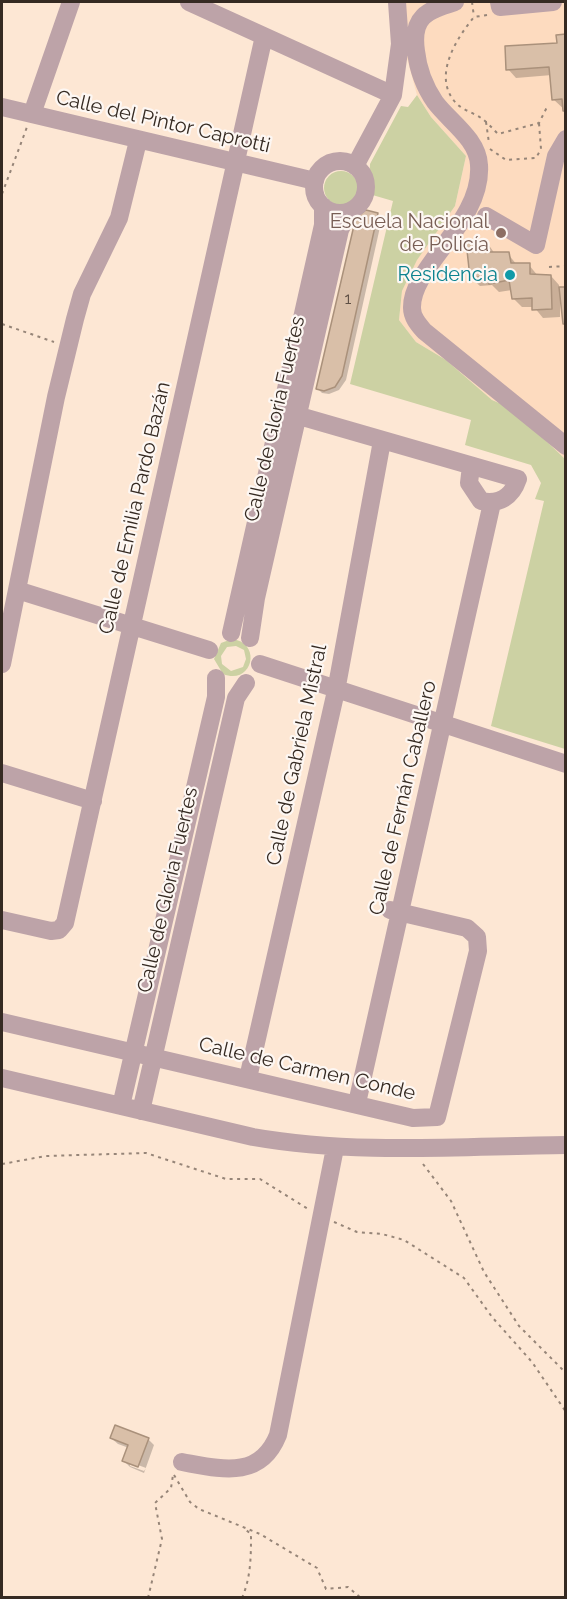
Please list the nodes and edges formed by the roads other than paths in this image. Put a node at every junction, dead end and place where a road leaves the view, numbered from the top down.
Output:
1 (71, 2) edge
2 (189, 2) edge
3 (397, 2) edge
4 (455, 2) edge
5 (553, 2) edge
6 (499, 4) edge
7 (261, 34) junction
8 (393, 95) junction
9 (2, 107) edge
10 (32, 114) junction
11 (566, 139) edge
12 (138, 141) junction
13 (233, 163) junction
14 (355, 166) junction
15 (315, 181) junction
16 (323, 206) junction
17 (349, 212) junction
18 (486, 216) dead end
19 (281, 411) junction
20 (298, 417) junction
21 (388, 442) junction
22 (566, 446) edge
23 (471, 466) junction
24 (486, 502) junction
25 (17, 590) junction
26 (128, 625) junction
27 (231, 633) junction
28 (250, 638) junction
29 (209, 650) junction
30 (2, 664) edge
31 (260, 664) junction
32 (216, 678) junction
33 (246, 683) junction
34 (339, 692) junction
35 (437, 723) junction
36 (566, 764) edge
37 (2, 773) edge
38 (90, 800) junction
39 (395, 911) junction
40 (2, 912) edge
41 (2, 920) edge
42 (2, 1022) edge
43 (134, 1052) junction
44 (153, 1056) junction
45 (2, 1078) edge
46 (251, 1079) junction
47 (352, 1102) junction
48 (121, 1106) junction
49 (141, 1111) junction
50 (566, 1145) edge
51 (335, 1148) junction
52 (182, 1462) dead end

1 - 10 street
2 - 7 street
3 - 8 street
4 - 22 street
5 - 6 street
7 - 8 street
7 - 13 street, Calle de Emilia Pardo Bazán
8 - 14 street
9 - 10 street, Calle del Pintor Caprotti
10 - 12 street, Calle del Pintor Caprotti
11 - 18 street
12 - 13 street, Calle del Pintor Caprotti
12 - 25 street
13 - 15 street, Calle del Pintor Caprotti
13 - 26 street, Calle de Emilia Pardo Bazán
14 - 15 street
14 - 17 street
15 - 16 street
16 - 17 street
16 - 19 street, Calle de Gloria Fuertes
17 - 20 street, Calle de Gloria Fuertes
19 - 20 street
19 - 27 street, Calle de Gloria Fuertes
20 - 21 street
20 - 28 street, Calle de Gloria Fuertes
21 - 23 street
21 - 34 street, Calle de Gabriela Mistral
23 - 24 street
23 - 24 street
24 - 35 street, Calle de Fernán Caballero
25 - 26 street
25 - 30 street
26 - 29 street
26 - 38 street, Calle de Emilia Pardo Bazán
27 - 28 street
27 - 29 street
28 - 31 street
29 - 32 street
31 - 33 street
31 - 34 street
32 - 33 street
32 - 43 street, Calle de Gloria Fuertes
33 - 44 street, Calle de Gloria Fuertes
34 - 35 street
34 - 46 street, Calle de Gabriela Mistral
35 - 36 street
35 - 39 street, Calle de Fernán Caballero
37 - 38 street
38 - 40 street, Calle de Emilia Pardo Bazán
38 - 41 street, Calle de Emilia Pardo Bazán
39 - 47 street, Calle de Fernán Caballero
39 - 47 street, Calle de Carmen Conde
42 - 43 street, Calle de Carmen Conde
43 - 44 street, Calle de Carmen Conde
43 - 48 street, Calle de Gloria Fuertes
44 - 46 street, Calle de Carmen Conde
44 - 49 street, Calle de Gloria Fuertes
45 - 48 street
46 - 47 street, Calle de Carmen Conde
48 - 49 street
49 - 51 street
50 - 51 street
51 - 52 street

